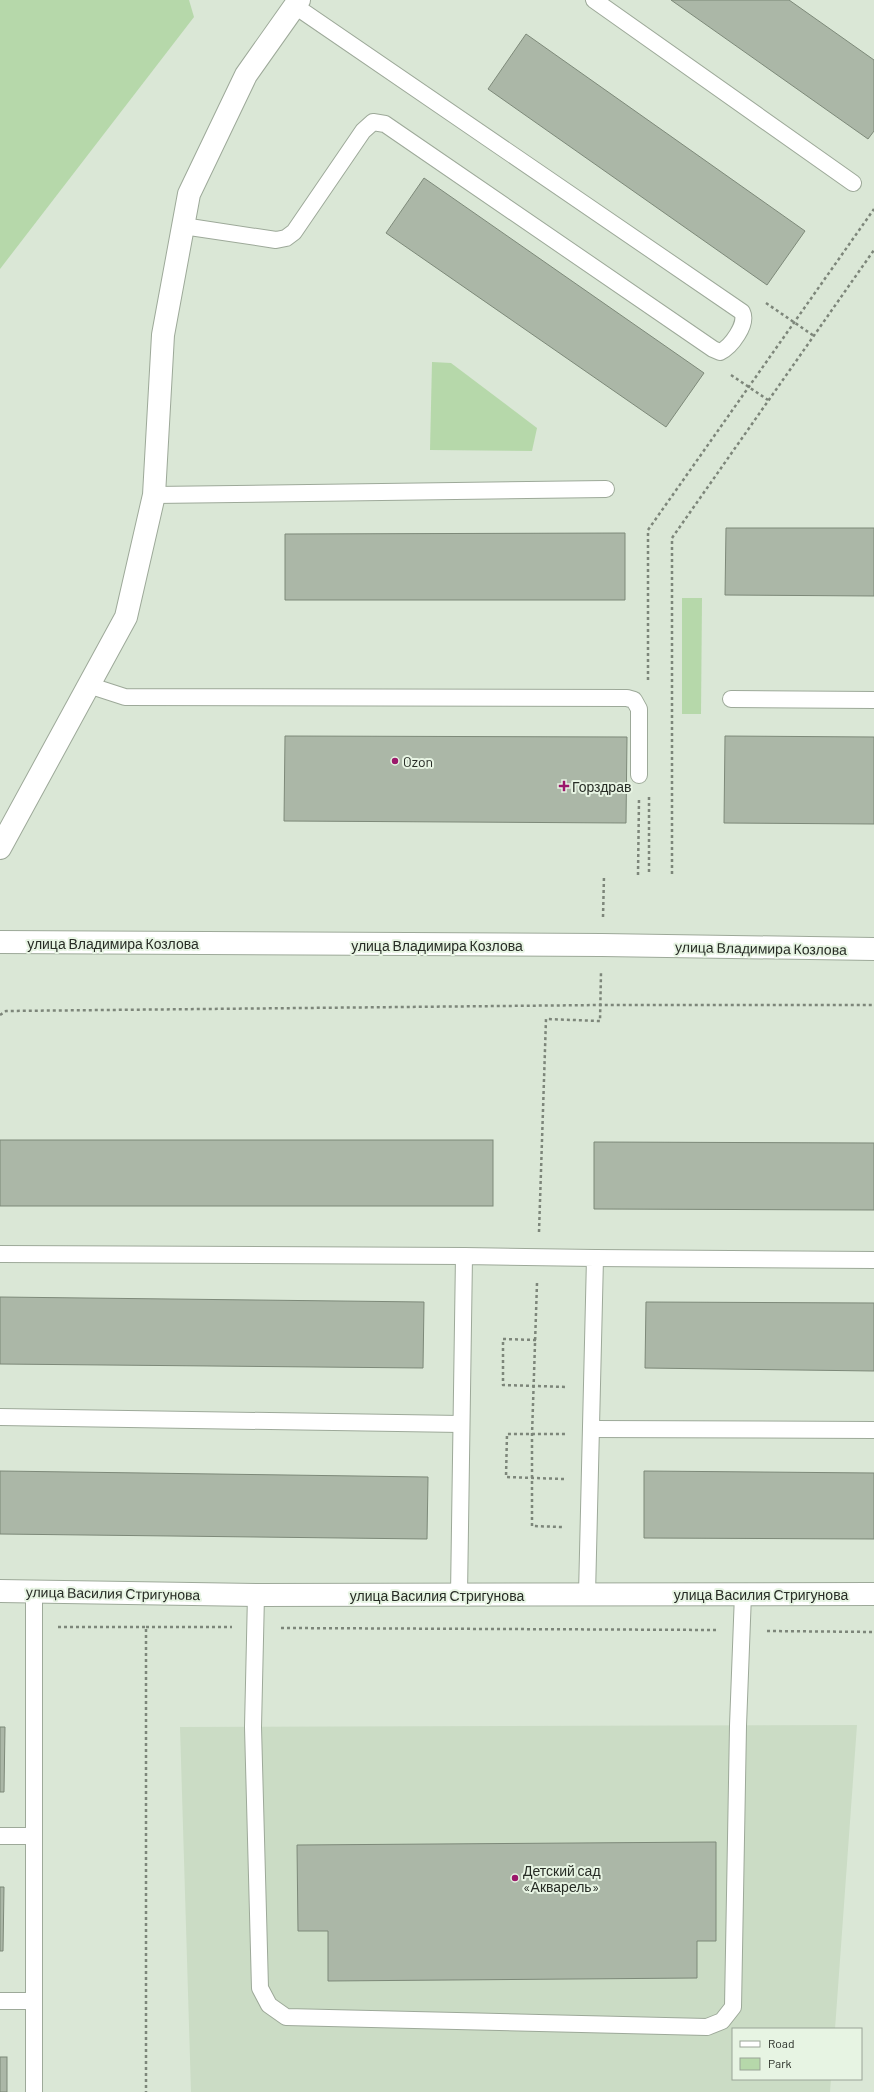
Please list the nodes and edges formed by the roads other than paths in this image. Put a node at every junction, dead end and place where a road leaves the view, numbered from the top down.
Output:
1 (594, 0) edge
2 (297, 3) edge
3 (853, 183) dead end
4 (183, 226) junction
5 (606, 489) dead end
6 (154, 495) junction
7 (88, 685) junction
8 (731, 700) dead end
9 (874, 700) edge
10 (639, 774) road end
11 (0, 848) edge
12 (0, 942) edge
13 (874, 949) edge
14 (0, 1254) edge
15 (464, 1256) junction
16 (595, 1258) junction
17 (874, 1260) edge
18 (0, 1417) edge
19 (461, 1424) junction
20 (591, 1429) junction
21 (874, 1430) edge
22 (0, 1591) edge
23 (34, 1592) junction
24 (743, 1594) junction
25 (874, 1594) edge
26 (256, 1595) junction
27 (459, 1595) junction
28 (587, 1595) junction
29 (0, 1836) edge
30 (34, 1836) junction
31 (0, 2001) edge
32 (34, 2001) junction
33 (34, 2092) edge

1 - 3 lane
2 - 4 street
2 - 4 lane
4 - 6 street
5 - 6 lane
6 - 7 street
7 - 10 lane
7 - 11 street
8 - 9 lane
12 - 13 street, улица Владимира Козлова
14 - 15 lane
15 - 16 lane
15 - 19 lane
16 - 17 lane
16 - 20 lane
18 - 19 lane
19 - 27 lane
20 - 21 lane
20 - 28 lane
22 - 23 street, улица Василия Стригунова
23 - 26 street, улица Василия Стригунова
23 - 30 lane
24 - 25 street, улица Василия Стригунова
24 - 26 lane
24 - 28 street, улица Василия Стригунова
26 - 27 street, улица Василия Стригунова
27 - 28 street, улица Василия Стригунова
29 - 30 lane
30 - 32 lane
31 - 32 lane
32 - 33 lane

